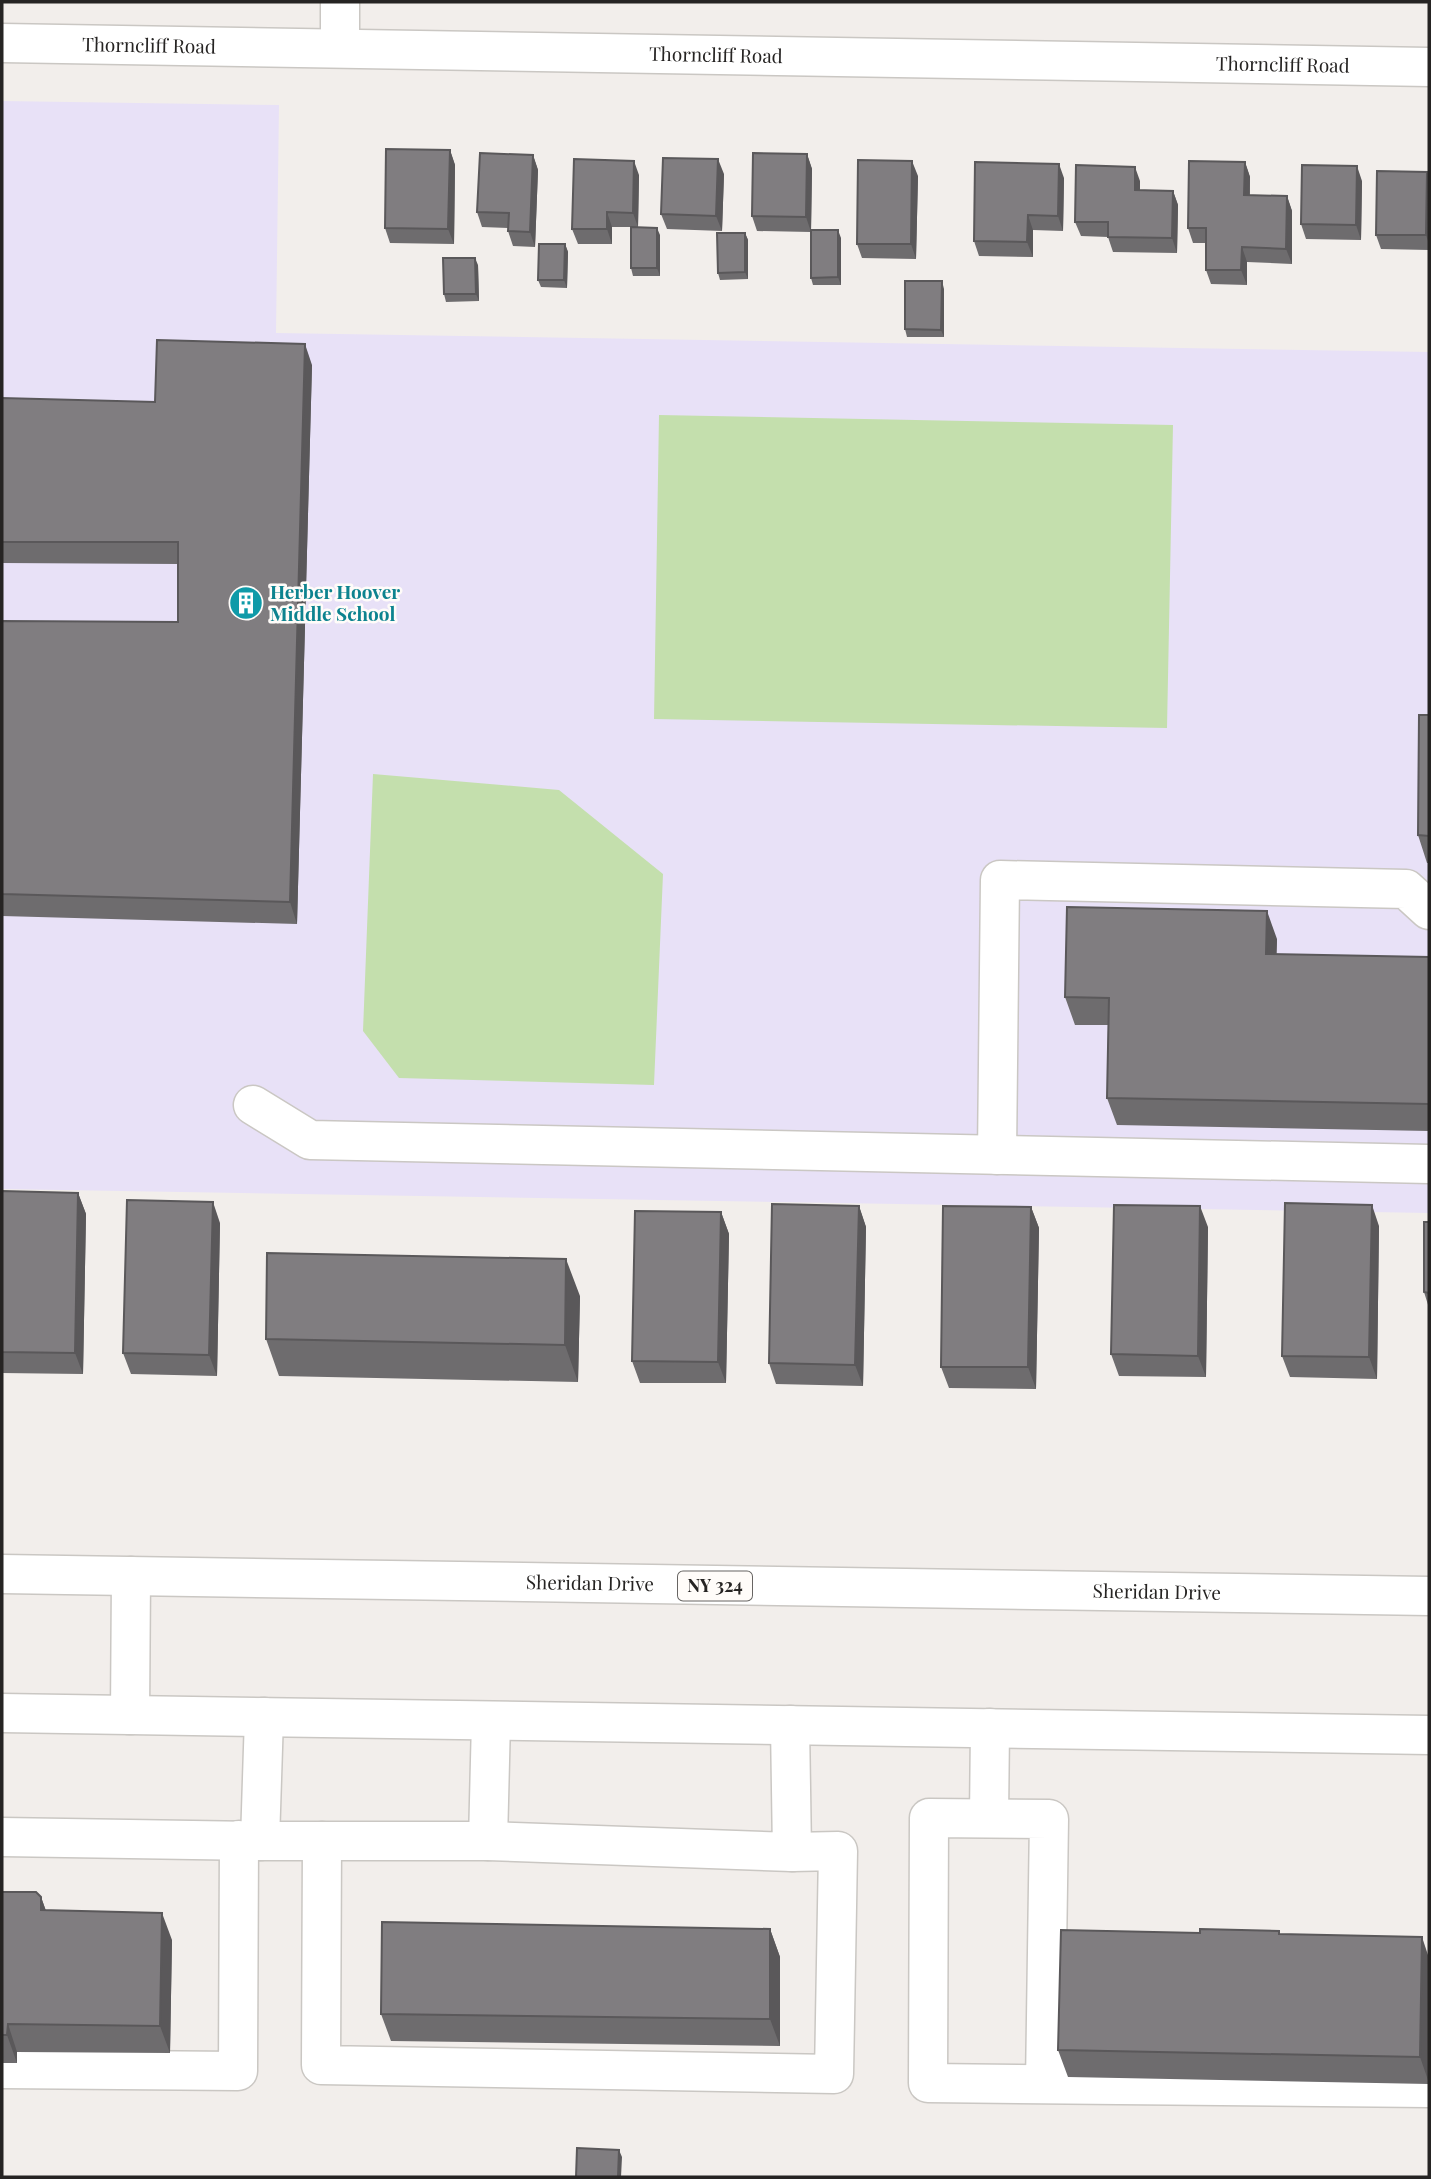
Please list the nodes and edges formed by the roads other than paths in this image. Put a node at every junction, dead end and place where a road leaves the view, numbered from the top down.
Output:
1 (340, 2) edge
2 (2, 43) edge
3 (340, 48) junction
4 (1429, 67) edge
5 (1429, 910) edge
6 (253, 1105) dead end
7 (997, 1155) junction
8 (1429, 1164) edge
9 (2, 1574) edge
10 (131, 1576) junction
11 (1429, 1596) edge
12 (2, 1713) edge
13 (130, 1715) junction
14 (264, 1717) junction
15 (491, 1721) junction
16 (790, 1725) junction
17 (990, 1728) junction
18 (1429, 1735) edge
19 (989, 1818) junction
20 (2, 1837) edge
21 (322, 1840) junction
22 (249, 1841) junction
23 (488, 1841) junction
24 (792, 1852) junction
25 (2, 2069) edge
26 (1045, 2084) junction
27 (1429, 2088) edge

1 - 3 main road
2 - 3 main road, Thorncliff Road
3 - 4 main road, Thorncliff Road
5 - 7 main road
6 - 7 main road
7 - 8 main road
9 - 10 main road, Sheridan Drive / NY 324
10 - 11 main road, Sheridan Drive / NY 324
10 - 13 main road
12 - 13 main road
13 - 14 main road
14 - 15 main road
14 - 22 main road
15 - 16 main road
15 - 23 main road
16 - 17 main road
16 - 24 main road
17 - 18 main road
17 - 19 main road
19 - 26 main road
19 - 26 main road
20 - 22 main road
21 - 22 main road
21 - 23 main road
21 - 24 main road
22 - 25 main road
23 - 24 main road
26 - 27 main road

